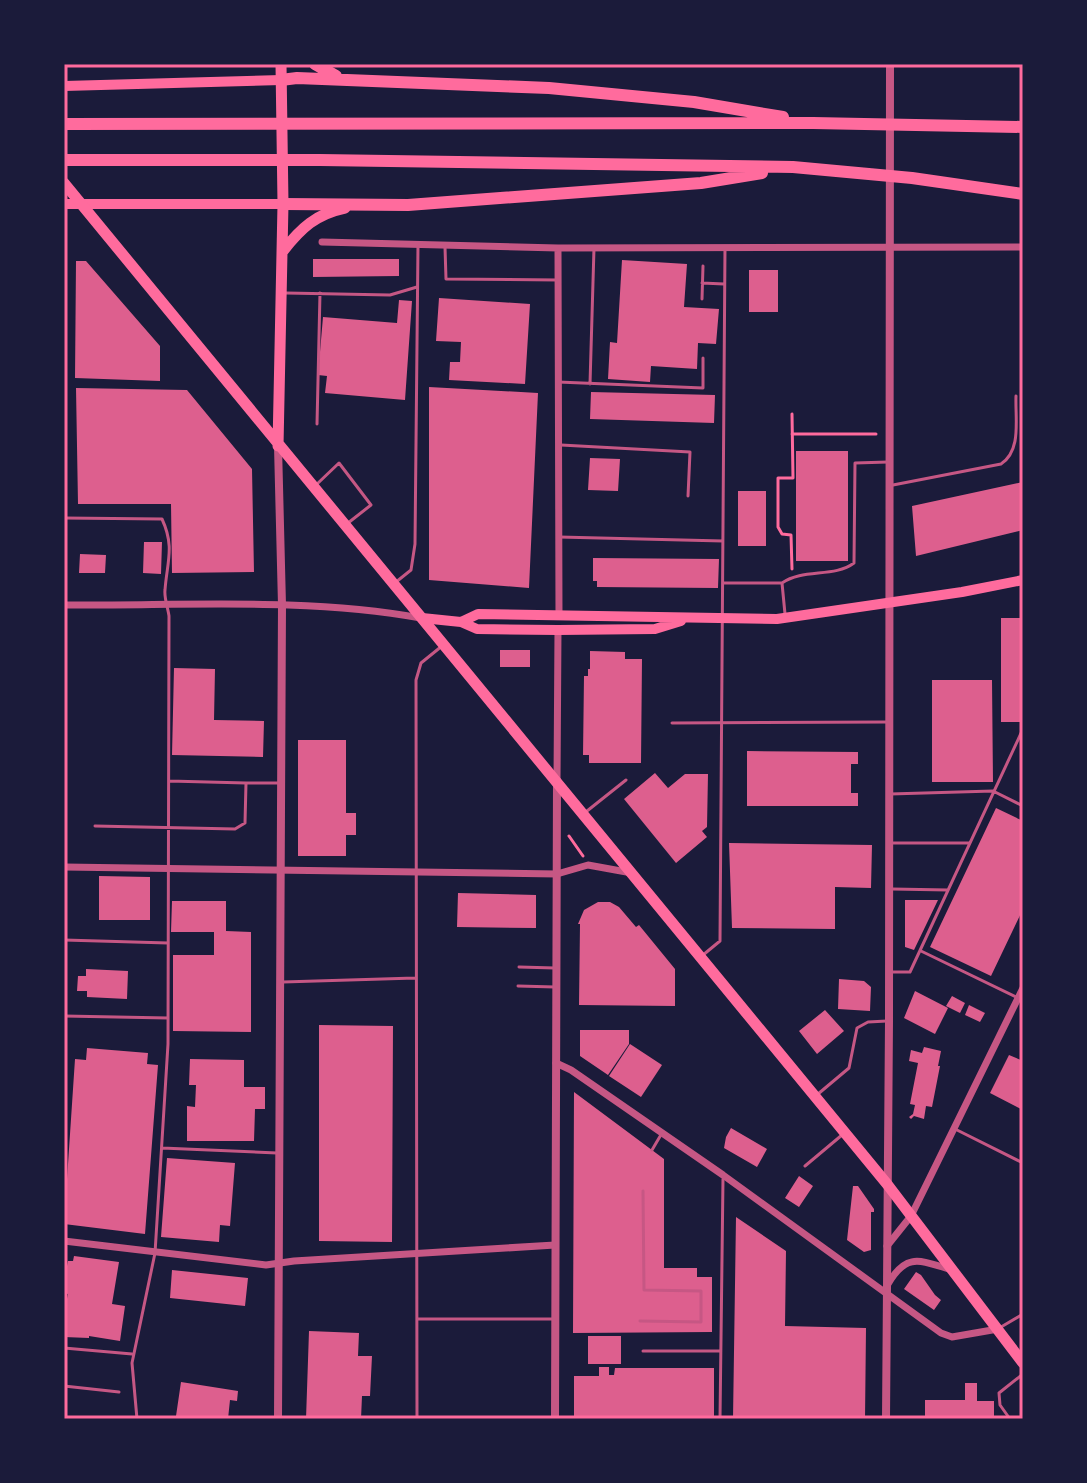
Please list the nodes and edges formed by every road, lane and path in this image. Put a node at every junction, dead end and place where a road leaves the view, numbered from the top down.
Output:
1 (281, 64) edge
2 (315, 64) edge
3 (890, 64) edge
4 (281, 80) junction
5 (359, 80) junction
6 (64, 86) edge
7 (813, 123) junction
8 (64, 124) edge
9 (1023, 127) edge
10 (64, 160) edge
11 (793, 167) junction
12 (64, 183) edge
13 (1023, 194) edge
14 (64, 204) edge
15 (283, 204) junction
16 (364, 205) junction
17 (322, 242) dead end
18 (418, 245) junction
19 (445, 245) junction
20 (890, 246) junction
21 (725, 247) junction
22 (1023, 247) edge
23 (558, 248) junction
24 (594, 248) junction
25 (282, 251) junction
26 (703, 266) dead end
27 (558, 280) junction
28 (702, 283) junction
29 (724, 284) junction
30 (417, 287) junction
31 (320, 293) junction
32 (282, 294) junction
33 (702, 299) dead end
34 (703, 358) dead end
35 (558, 382) junction
36 (590, 384) junction
37 (1016, 396) dead end
38 (792, 414) dead end
39 (317, 424) dead end
40 (792, 434) junction
41 (876, 434) dead end
42 (558, 445) junction
43 (278, 446) junction
44 (889, 462) junction
45 (889, 485) junction
46 (314, 488) junction
47 (688, 496) dead end
48 (64, 518) edge
49 (345, 526) junction
50 (558, 537) junction
51 (723, 541) junction
52 (792, 577) junction
53 (1023, 580) edge
54 (723, 583) junction
55 (782, 583) junction
56 (394, 584) junction
57 (890, 603) junction
58 (64, 605) edge
59 (168, 605) junction
60 (282, 605) junction
61 (559, 614) junction
62 (422, 618) junction
63 (785, 618) junction
64 (687, 619) junction
65 (722, 619) junction
66 (461, 622) junction
67 (558, 630) junction
68 (444, 645) junction
69 (888, 722) junction
70 (672, 723) dead end
71 (722, 723) junction
72 (1023, 729) edge
73 (1014, 748) junction
74 (1023, 751) edge
75 (626, 780) dead end
76 (169, 781) junction
77 (557, 781) junction
78 (246, 783) junction
79 (281, 783) junction
80 (993, 791) junction
81 (888, 794) junction
82 (1023, 806) edge
83 (584, 814) junction
84 (95, 826) dead end
85 (169, 829) junction
86 (569, 836) dead end
87 (888, 843) junction
88 (969, 843) junction
89 (583, 856) dead end
90 (64, 867) edge
91 (169, 867) junction
92 (280, 869) junction
93 (415, 871) junction
94 (557, 874) junction
95 (633, 874) junction
96 (888, 889) junction
97 (948, 890) junction
98 (64, 940) edge
99 (168, 943) junction
100 (920, 951) junction
101 (701, 956) junction
102 (519, 967) dead end
103 (556, 968) junction
104 (889, 972) junction
105 (415, 978) junction
106 (280, 982) junction
107 (518, 986) dead end
108 (556, 987) junction
109 (1023, 988) edge
110 (1018, 998) junction
111 (64, 1016) edge
112 (168, 1018) junction
113 (889, 1021) junction
114 (556, 1063) junction
115 (815, 1096) junction
116 (954, 1129) junction
117 (845, 1132) junction
118 (662, 1133) junction
119 (162, 1148) junction
120 (652, 1150) dead end
121 (280, 1153) junction
122 (1023, 1163) edge
123 (805, 1166) dead end
124 (723, 1175) junction
125 (887, 1184) junction
126 (643, 1191) dead end
127 (911, 1216) junction
128 (64, 1241) edge
129 (555, 1245) junction
130 (887, 1246) junction
131 (155, 1253) junction
132 (417, 1254) junction
133 (280, 1264) junction
134 (953, 1270) junction
135 (887, 1289) junction
136 (1023, 1314) edge
137 (417, 1319) junction
138 (555, 1319) junction
139 (640, 1321) dead end
140 (998, 1329) junction
141 (64, 1348) edge
142 (643, 1351) dead end
143 (720, 1351) junction
144 (134, 1354) junction
145 (1023, 1363) edge
146 (1023, 1374) edge
147 (64, 1386) edge
148 (119, 1392) dead end
149 (137, 1419) edge
150 (278, 1419) edge
151 (417, 1419) edge
152 (555, 1419) edge
153 (720, 1419) edge
154 (886, 1419) edge
155 (1010, 1419) edge

1 - 4 main road
2 - 5 highway
3 - 20 street
4 - 5 highway
4 - 6 main road
4 - 15 main road
5 - 7 highway
7 - 8 highway
7 - 9 highway
10 - 11 highway
11 - 13 highway
11 - 16 highway
12 - 43 main road
14 - 15 main road
15 - 16 highway
15 - 25 main road
16 - 25 main road
17 - 18 street
18 - 19 street
18 - 30 lane
19 - 23 street
19 - 27 lane
20 - 21 street
20 - 22 street
20 - 44 street
21 - 24 street
21 - 29 lane
23 - 24 street
23 - 27 street
24 - 36 lane
25 - 32 main road
26 - 28 lane
27 - 35 street
28 - 29 lane
28 - 33 lane
29 - 51 lane
30 - 31 lane
30 - 56 lane
31 - 32 lane
31 - 39 lane
32 - 43 main road
34 - 36 lane
35 - 36 lane
35 - 42 street
37 - 45 lane
38 - 40 path
40 - 41 path
40 - 52 path
42 - 47 lane
42 - 50 street
43 - 46 main road
43 - 60 street
44 - 45 street
44 - 52 lane
45 - 57 street
46 - 49 main road
46 - 49 lane
48 - 59 lane
49 - 56 main road
50 - 51 lane
50 - 61 street
51 - 54 lane
52 - 55 lane
53 - 57 main road
54 - 55 lane
54 - 65 lane
55 - 63 lane
56 - 62 main road
57 - 63 main road
57 - 69 street
58 - 59 street
59 - 60 street
59 - 76 lane
60 - 62 street
60 - 79 street
61 - 64 main road
61 - 66 main road
62 - 66 main road
62 - 68 main road
63 - 65 main road
64 - 65 main road
64 - 67 main road
65 - 71 lane
66 - 67 main road
67 - 77 street
68 - 77 main road
68 - 93 lane
69 - 71 lane
69 - 81 street
70 - 71 lane
71 - 101 lane
72 - 73 lane
73 - 74 lane
73 - 80 lane
75 - 83 lane
76 - 78 lane
76 - 85 lane
77 - 83 main road
77 - 94 street
78 - 79 lane
78 - 85 lane
79 - 92 street
80 - 81 lane
80 - 82 lane
80 - 88 lane
81 - 87 street
83 - 95 main road
84 - 85 lane
85 - 91 lane
86 - 89 path
87 - 88 lane
87 - 96 street
88 - 97 lane
90 - 91 street
91 - 92 street
91 - 99 lane
92 - 93 street
92 - 106 street
93 - 94 street
93 - 105 lane
94 - 95 street
94 - 103 street
95 - 101 main road
96 - 97 lane
96 - 104 street
97 - 100 lane
98 - 99 lane
99 - 112 lane
100 - 104 lane
100 - 110 lane
101 - 115 main road
102 - 103 lane
103 - 108 street
104 - 113 street
105 - 106 lane
105 - 132 lane
106 - 121 street
107 - 108 lane
108 - 114 street
109 - 110 street
110 - 116 street
111 - 112 lane
112 - 119 lane
113 - 115 lane
113 - 125 street
114 - 118 street
114 - 129 street
115 - 117 main road
116 - 122 lane
116 - 127 street
117 - 123 lane
117 - 125 main road
118 - 120 lane
118 - 124 street
119 - 121 lane
119 - 131 lane
121 - 133 street
124 - 135 street
124 - 143 lane
125 - 127 main road
125 - 130 street
126 - 139 lane
127 - 130 street
127 - 134 main road
128 - 131 street
129 - 132 street
129 - 138 street
130 - 135 street
131 - 133 street
131 - 144 lane
132 - 133 street
132 - 137 lane
133 - 150 street
134 - 135 street
134 - 140 main road
135 - 140 street
135 - 154 street
136 - 140 lane
137 - 138 lane
137 - 151 lane
138 - 152 street
140 - 145 main road
141 - 144 lane
142 - 143 lane
143 - 153 lane
144 - 149 lane
146 - 155 lane
147 - 148 lane

